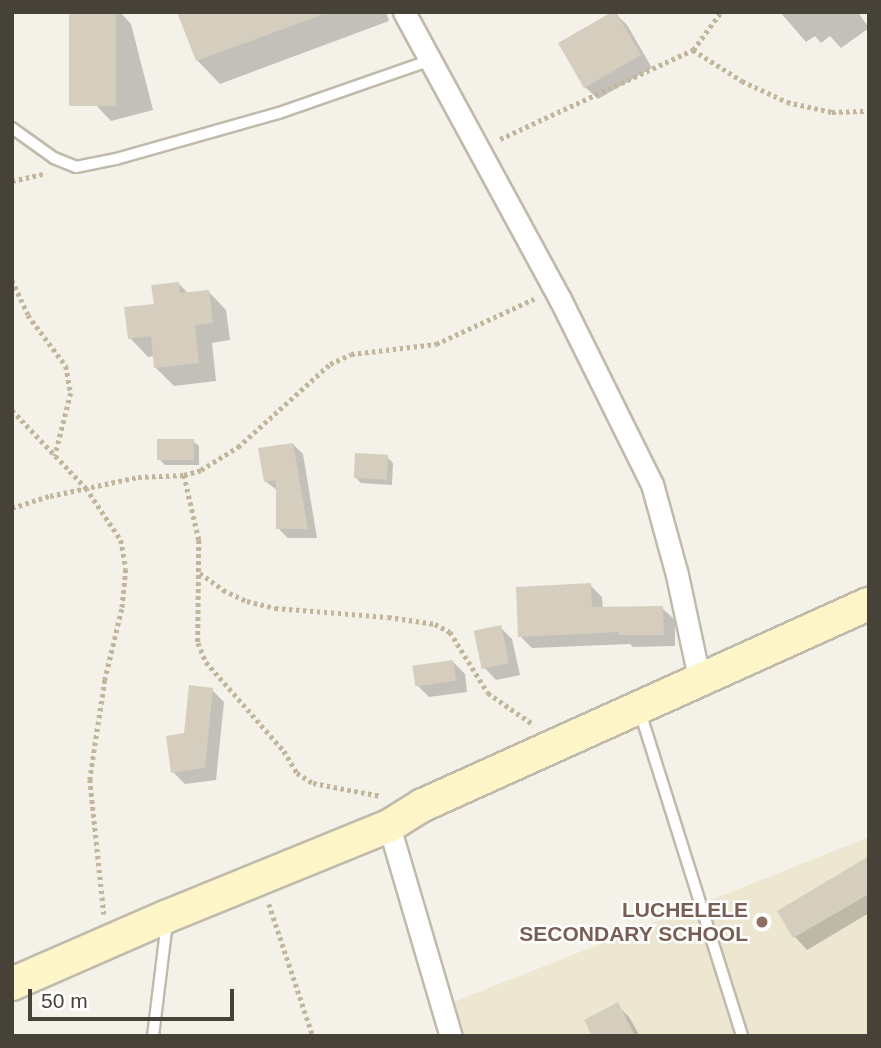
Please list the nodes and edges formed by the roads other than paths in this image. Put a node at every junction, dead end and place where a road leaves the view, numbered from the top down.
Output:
1 (404, 12) edge
2 (428, 61) junction
3 (12, 128) edge
4 (869, 604) edge
5 (699, 678) junction
6 (639, 709) junction
7 (389, 826) junction
8 (168, 916) junction
9 (12, 985) edge
10 (153, 1036) edge
11 (451, 1036) edge
12 (742, 1036) edge

1 - 2 street
2 - 3 lane
2 - 5 street
4 - 5 main road
5 - 6 main road
6 - 7 main road
6 - 12 lane
7 - 8 main road
7 - 11 street
8 - 9 main road
8 - 10 lane

